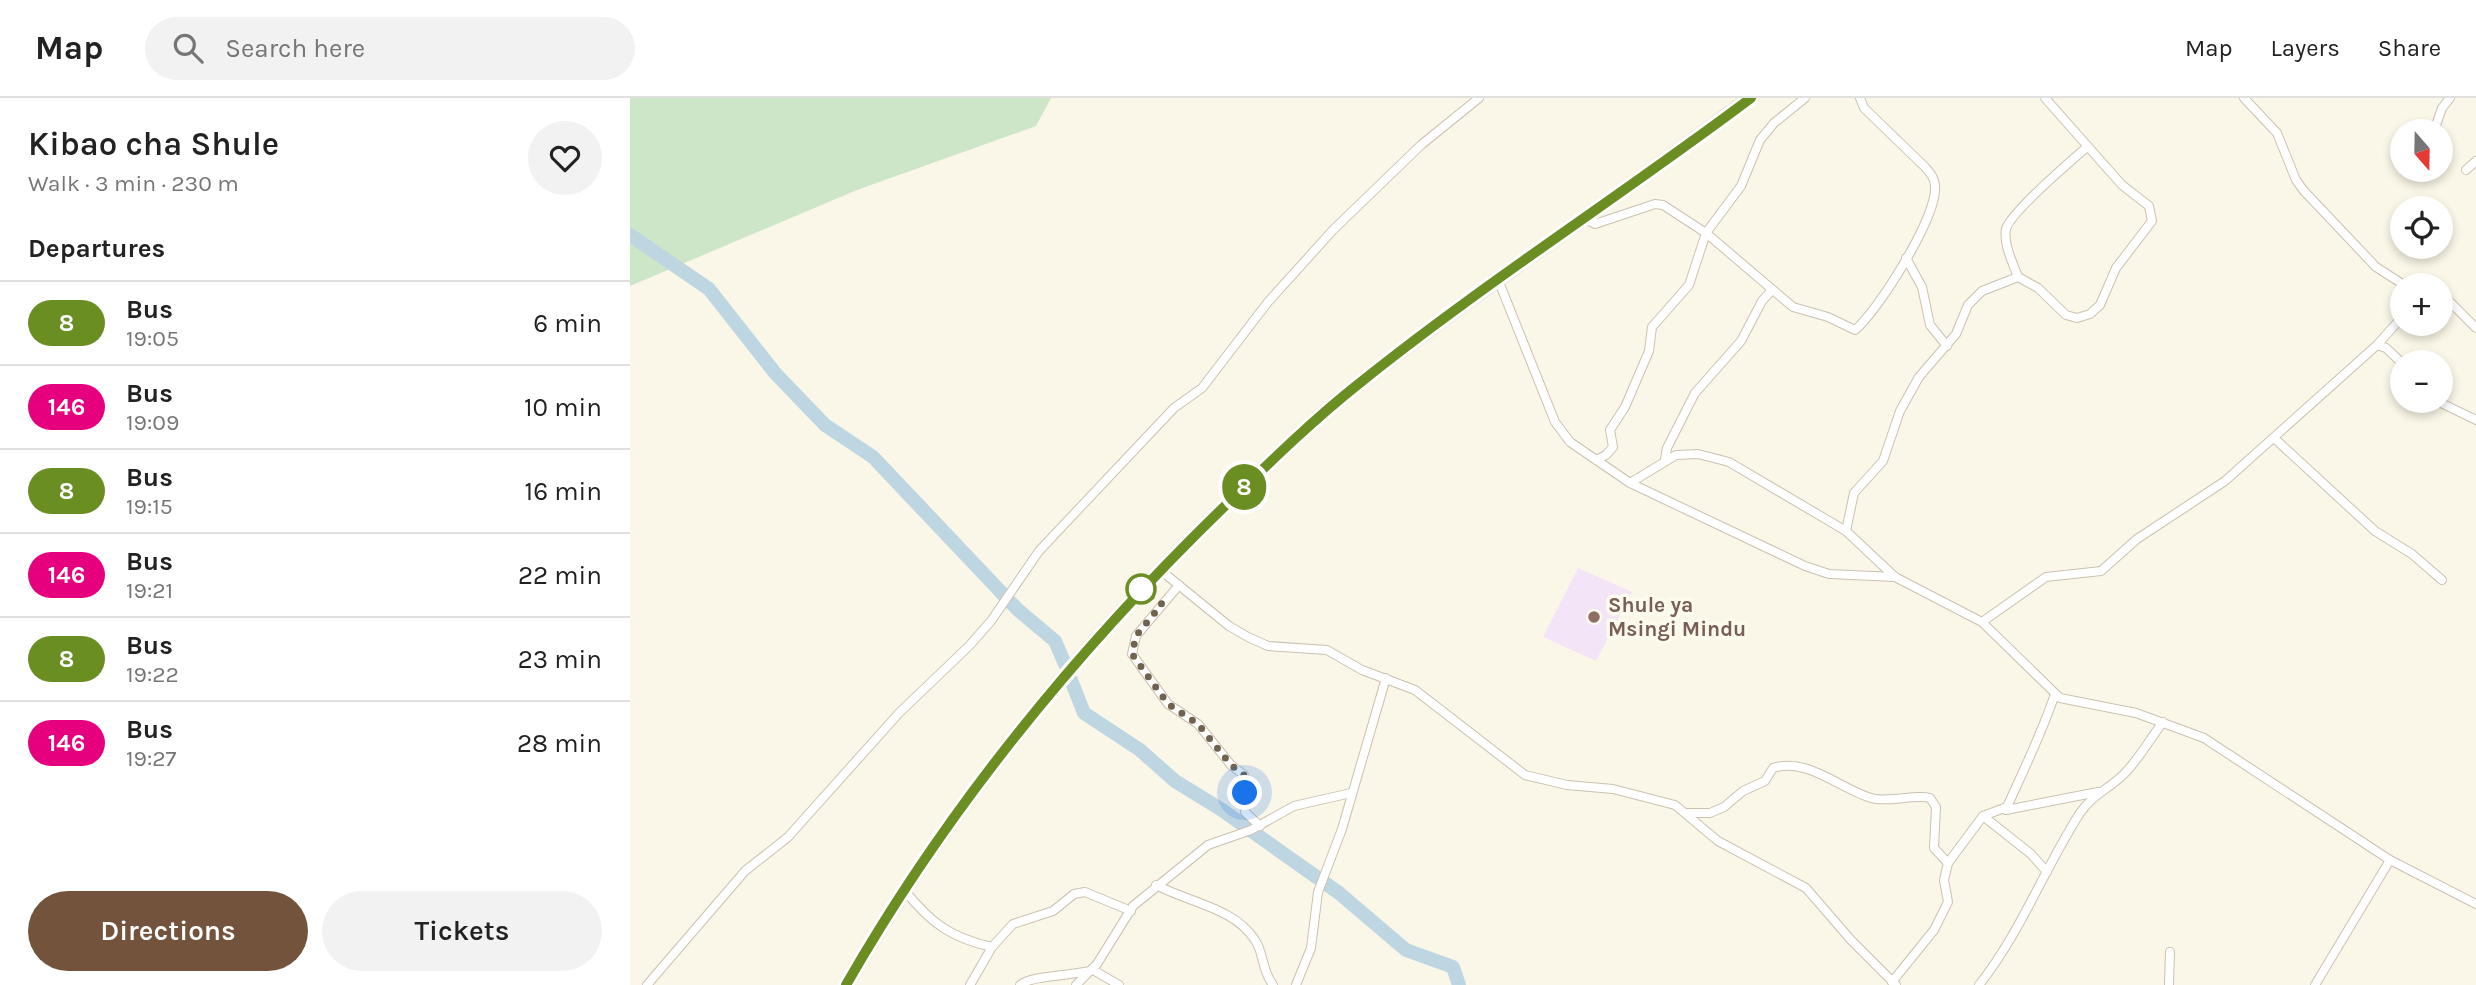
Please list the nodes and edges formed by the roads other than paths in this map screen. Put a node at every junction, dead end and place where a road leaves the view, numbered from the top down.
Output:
1 (1479, 98) edge
2 (1751, 98) edge
3 (1805, 98) edge
4 (1860, 98) edge
5 (2045, 98) edge
6 (2244, 98) edge
7 (2450, 98) edge
8 (2438, 119) edge
9 (2087, 147) junction
10 (2476, 161) edge
11 (2466, 170) dead end
12 (1583, 218) junction
13 (1706, 233) junction
14 (1906, 258) junction
15 (2390, 276) edge
16 (1497, 277) junction
17 (2018, 277) junction
18 (1772, 291) junction
19 (2453, 305) edge
20 (2476, 328) edge
21 (2390, 330) edge
22 (2377, 345) junction
23 (1947, 346) junction
24 (2390, 354) edge
25 (2453, 409) edge
26 (2476, 420) edge
27 (2274, 438) junction
28 (1665, 459) junction
29 (1596, 460) junction
30 (1630, 483) junction
31 (1846, 531) junction
32 (1159, 569) junction
33 (1895, 577) junction
34 (2442, 580) dead end
35 (1179, 585) junction
36 (1982, 622) junction
37 (1386, 678) junction
38 (2055, 694) junction
39 (2163, 722) junction
40 (2098, 792) junction
41 (1351, 793) junction
42 (2006, 810) junction
43 (1687, 813) junction
44 (1983, 816) junction
45 (1259, 826) junction
46 (2390, 860) junction
47 (1948, 863) junction
48 (2047, 872) junction
49 (1156, 885) junction
50 (905, 891) junction
51 (2476, 904) edge
52 (1130, 911) junction
53 (992, 947) junction
54 (2170, 952) dead end
55 (1093, 970) junction
56 (1894, 984) edge
57 (647, 985) edge
58 (846, 985) edge
59 (970, 985) edge
60 (1020, 985) edge
61 (1076, 985) edge
62 (1119, 985) edge
63 (1273, 985) edge
64 (1296, 985) edge
65 (1979, 985) edge
66 (2169, 985) edge
67 (2315, 985) edge

1 - 57 street
2 - 12 highway
3 - 13 street
4 - 14 street
5 - 9 street
6 - 15 street
7 - 8 street
9 - 17 street
9 - 17 street
10 - 11 street
12 - 13 street
12 - 16 highway
13 - 18 street
13 - 29 street
14 - 18 street
14 - 23 street
16 - 29 street
16 - 32 highway
17 - 23 street
18 - 28 street
19 - 20 street
21 - 22 street
22 - 24 street
22 - 27 street
23 - 31 street
25 - 26 street
27 - 34 street
27 - 36 street
28 - 30 street
28 - 31 street
29 - 30 street
30 - 33 street
31 - 33 street
32 - 35 street
32 - 50 highway
33 - 36 street
35 - 37 street
35 - 45 street
36 - 38 street
37 - 41 street
37 - 43 street
38 - 39 street
38 - 42 street
39 - 40 street
39 - 46 street
40 - 42 street
40 - 48 street
41 - 45 street
41 - 64 street
42 - 44 street
43 - 47 street
43 - 56 street
44 - 47 street
44 - 48 street
45 - 49 street
46 - 51 street
46 - 67 street
47 - 56 street
48 - 65 street
49 - 52 street
49 - 63 street
50 - 53 street
50 - 58 highway
52 - 53 street
52 - 55 street
53 - 59 street
54 - 66 street
55 - 60 street
55 - 61 street
55 - 62 street

